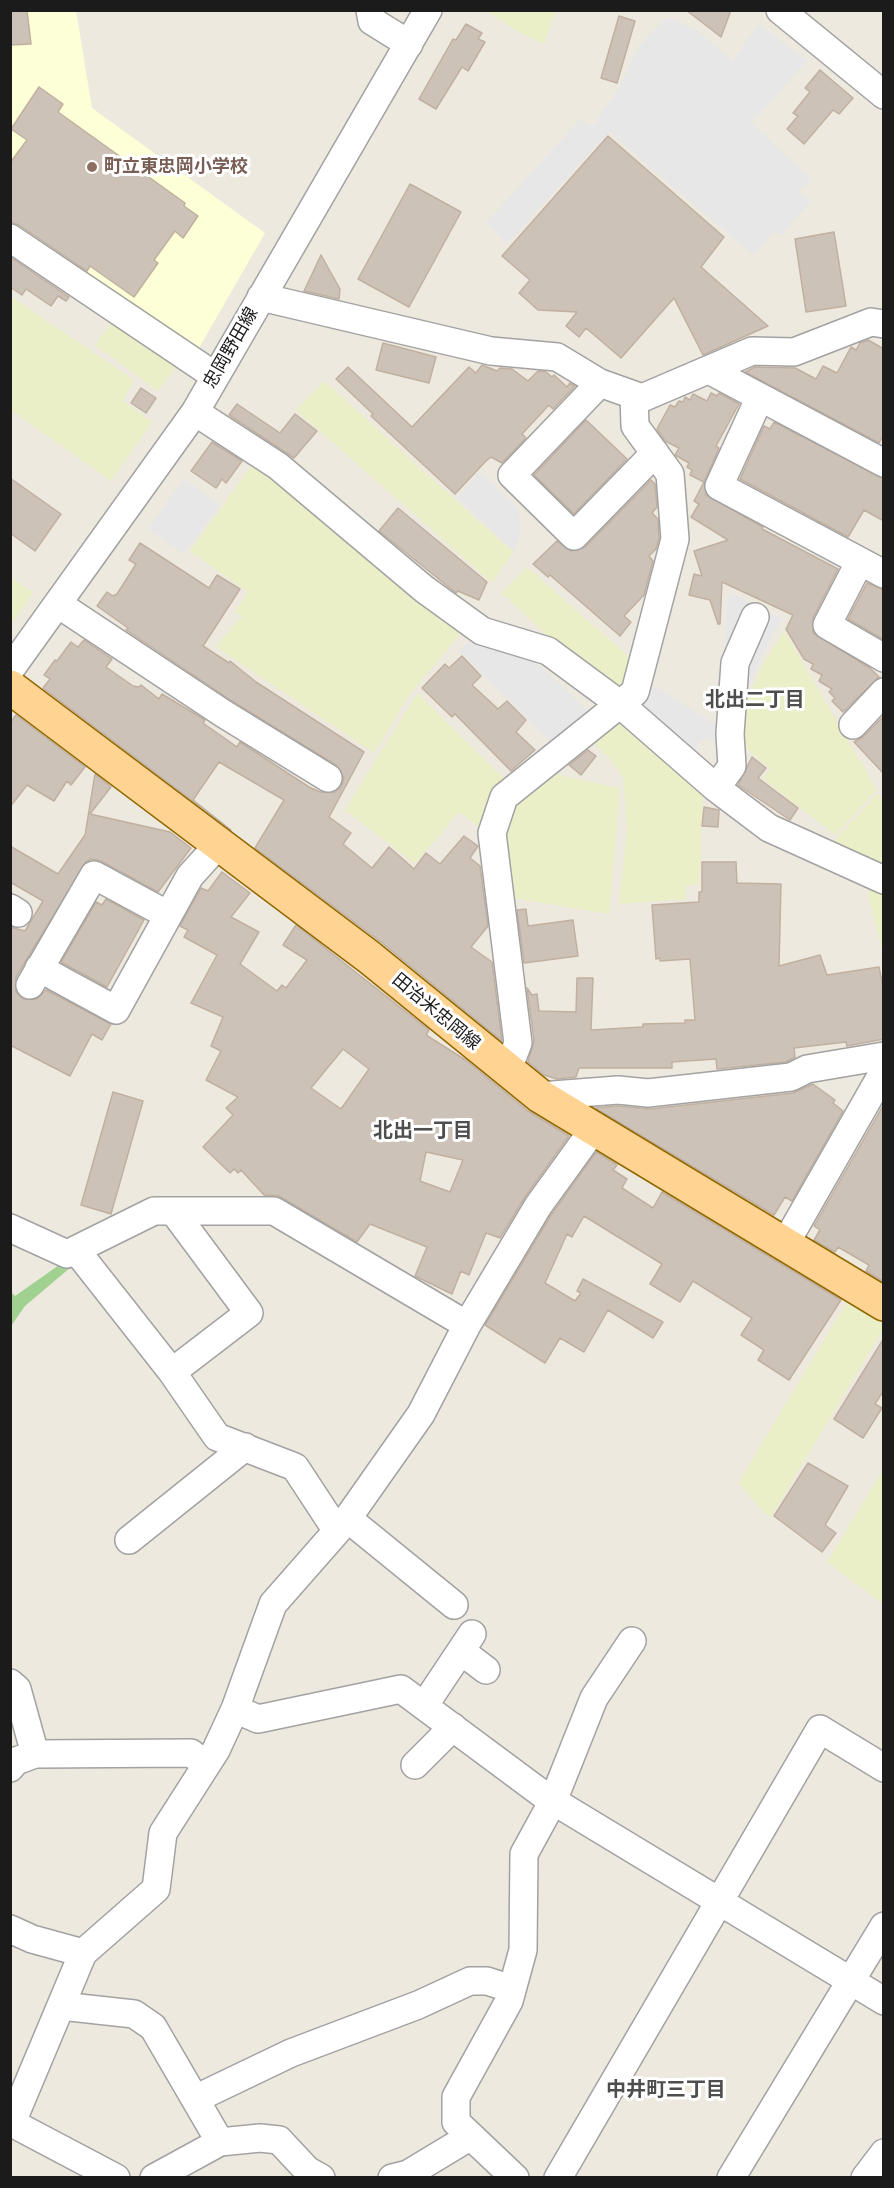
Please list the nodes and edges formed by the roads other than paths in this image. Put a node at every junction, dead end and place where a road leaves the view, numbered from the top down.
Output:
1 (370, 10) edge
2 (428, 10) edge
3 (780, 10) edge
4 (409, 44) junction
5 (884, 95) edge
6 (10, 238) edge
7 (261, 297) junction
8 (884, 324) edge
9 (708, 370) junction
10 (215, 376) junction
11 (600, 383) junction
12 (634, 396) junction
13 (760, 397) junction
14 (195, 412) junction
15 (654, 453) junction
16 (884, 463) edge
17 (872, 567) edge
18 (58, 604) junction
19 (755, 617) dead end
20 (884, 658) edge
21 (10, 670) edge
22 (10, 687) edge
23 (884, 692) edge
24 (621, 705) junction
25 (853, 725) dead end
26 (328, 778) dead end
27 (716, 788) junction
28 (220, 843) junction
29 (884, 880) edge
30 (168, 915) junction
31 (884, 1056) edge
32 (884, 1071) edge
33 (507, 1072) junction
34 (540, 1096) junction
35 (593, 1130) junction
36 (174, 1212) junction
37 (10, 1228) edge
38 (784, 1246) junction
39 (76, 1250) junction
40 (884, 1304) edge
41 (467, 1325) junction
42 (172, 1372) junction
43 (244, 1448) junction
44 (342, 1525) junction
45 (129, 1540) dead end
46 (454, 1605) dead end
47 (632, 1641) dead end
48 (486, 1670) dead end
49 (10, 1683) edge
50 (424, 1706) junction
51 (235, 1709) junction
52 (453, 1727) junction
53 (35, 1754) junction
54 (205, 1764) junction
55 (416, 1765) dead end
56 (10, 1768) edge
57 (884, 1768) edge
58 (554, 1801) junction
59 (719, 1902) junction
60 (884, 1926) edge
61 (10, 1929) edge
62 (83, 1953) junction
63 (849, 1981) junction
64 (512, 1989) junction
65 (884, 2001) edge
66 (61, 2006) junction
67 (195, 2099) junction
68 (11, 2122) edge
69 (471, 2136) junction
70 (220, 2142) junction
71 (884, 2153) edge
72 (116, 2178) edge
73 (154, 2178) edge
74 (321, 2178) edge
75 (392, 2178) edge
76 (515, 2178) edge
77 (558, 2178) edge
78 (731, 2178) edge
79 (865, 2178) edge

1 - 4 street
2 - 4 street, 忠岡野田線
3 - 5 street
4 - 7 street, 忠岡野田線
6 - 10 street
7 - 10 street, 忠岡野田線
7 - 11 street
8 - 9 street
9 - 12 street
9 - 13 street
10 - 14 street, 忠岡野田線
11 - 12 street
11 - 15 street
12 - 15 street
13 - 16 street
13 - 17 street
14 - 18 street, 忠岡野田線
14 - 24 street
15 - 24 street
17 - 20 street
18 - 21 street, 忠岡野田線
18 - 26 street
19 - 27 street
22 - 28 main road, 田治米忠岡線
23 - 25 street
24 - 27 street
24 - 33 street
27 - 29 street
28 - 30 street
28 - 33 main road, 田治米忠岡線
30 - 30 street
31 - 34 street
32 - 38 street
33 - 34 main road, 田治米忠岡線
34 - 35 main road, 田治米忠岡線
35 - 38 main road, 田治米忠岡線
35 - 41 street
36 - 39 street
36 - 41 street
36 - 42 street
37 - 39 street
38 - 40 main road, 田治米忠岡線
39 - 42 street
41 - 44 street
42 - 43 street
43 - 44 street
43 - 45 street
44 - 46 street
44 - 51 street
47 - 58 street
48 - 50 street
49 - 53 street
50 - 51 street
50 - 52 street
51 - 54 street
52 - 55 street
52 - 58 street
53 - 54 street
53 - 56 street
54 - 62 street
57 - 59 street
58 - 59 street
58 - 64 street
59 - 63 street
59 - 77 street
60 - 63 street
61 - 62 street
62 - 66 street
63 - 65 street
63 - 78 street
64 - 67 street
64 - 69 street
66 - 67 street
66 - 68 street
67 - 70 street
68 - 72 street
69 - 75 street
69 - 76 street
70 - 73 street
70 - 74 street
71 - 79 street

